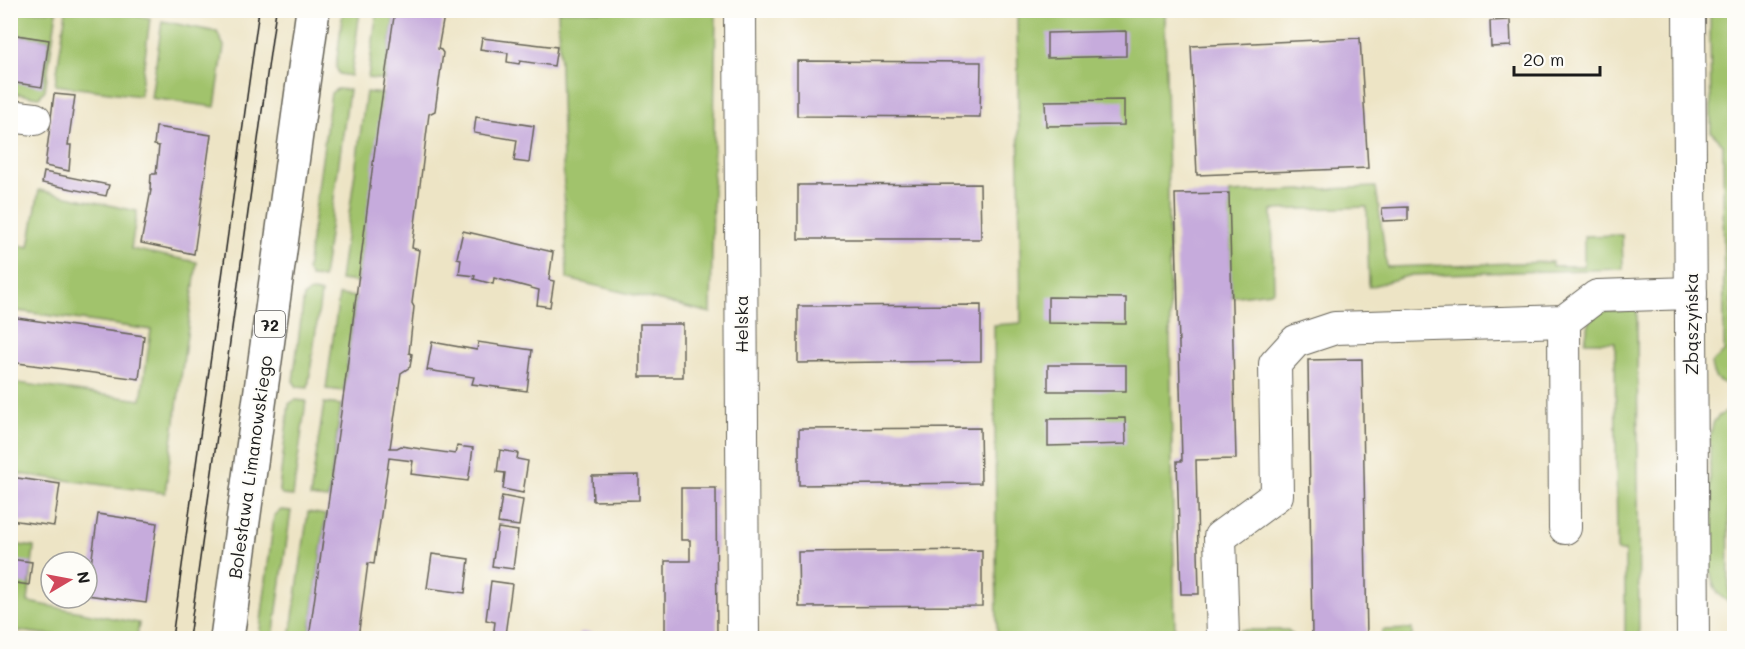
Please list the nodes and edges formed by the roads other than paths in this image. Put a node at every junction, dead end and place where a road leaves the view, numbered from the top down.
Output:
1 (313, 10) edge
2 (740, 10) edge
3 (1689, 10) edge
4 (1691, 293) junction
5 (1564, 321) junction
6 (1565, 528) dead end
7 (226, 639) edge
8 (743, 639) edge
9 (1223, 639) edge
10 (1693, 639) edge

1 - 7 main road, Bolesława Limanowskiego / 72
2 - 8 street, Helska
3 - 4 street, Zbąszyńska
4 - 5 street
4 - 10 street, Zbąszyńska
5 - 6 street
5 - 9 street

